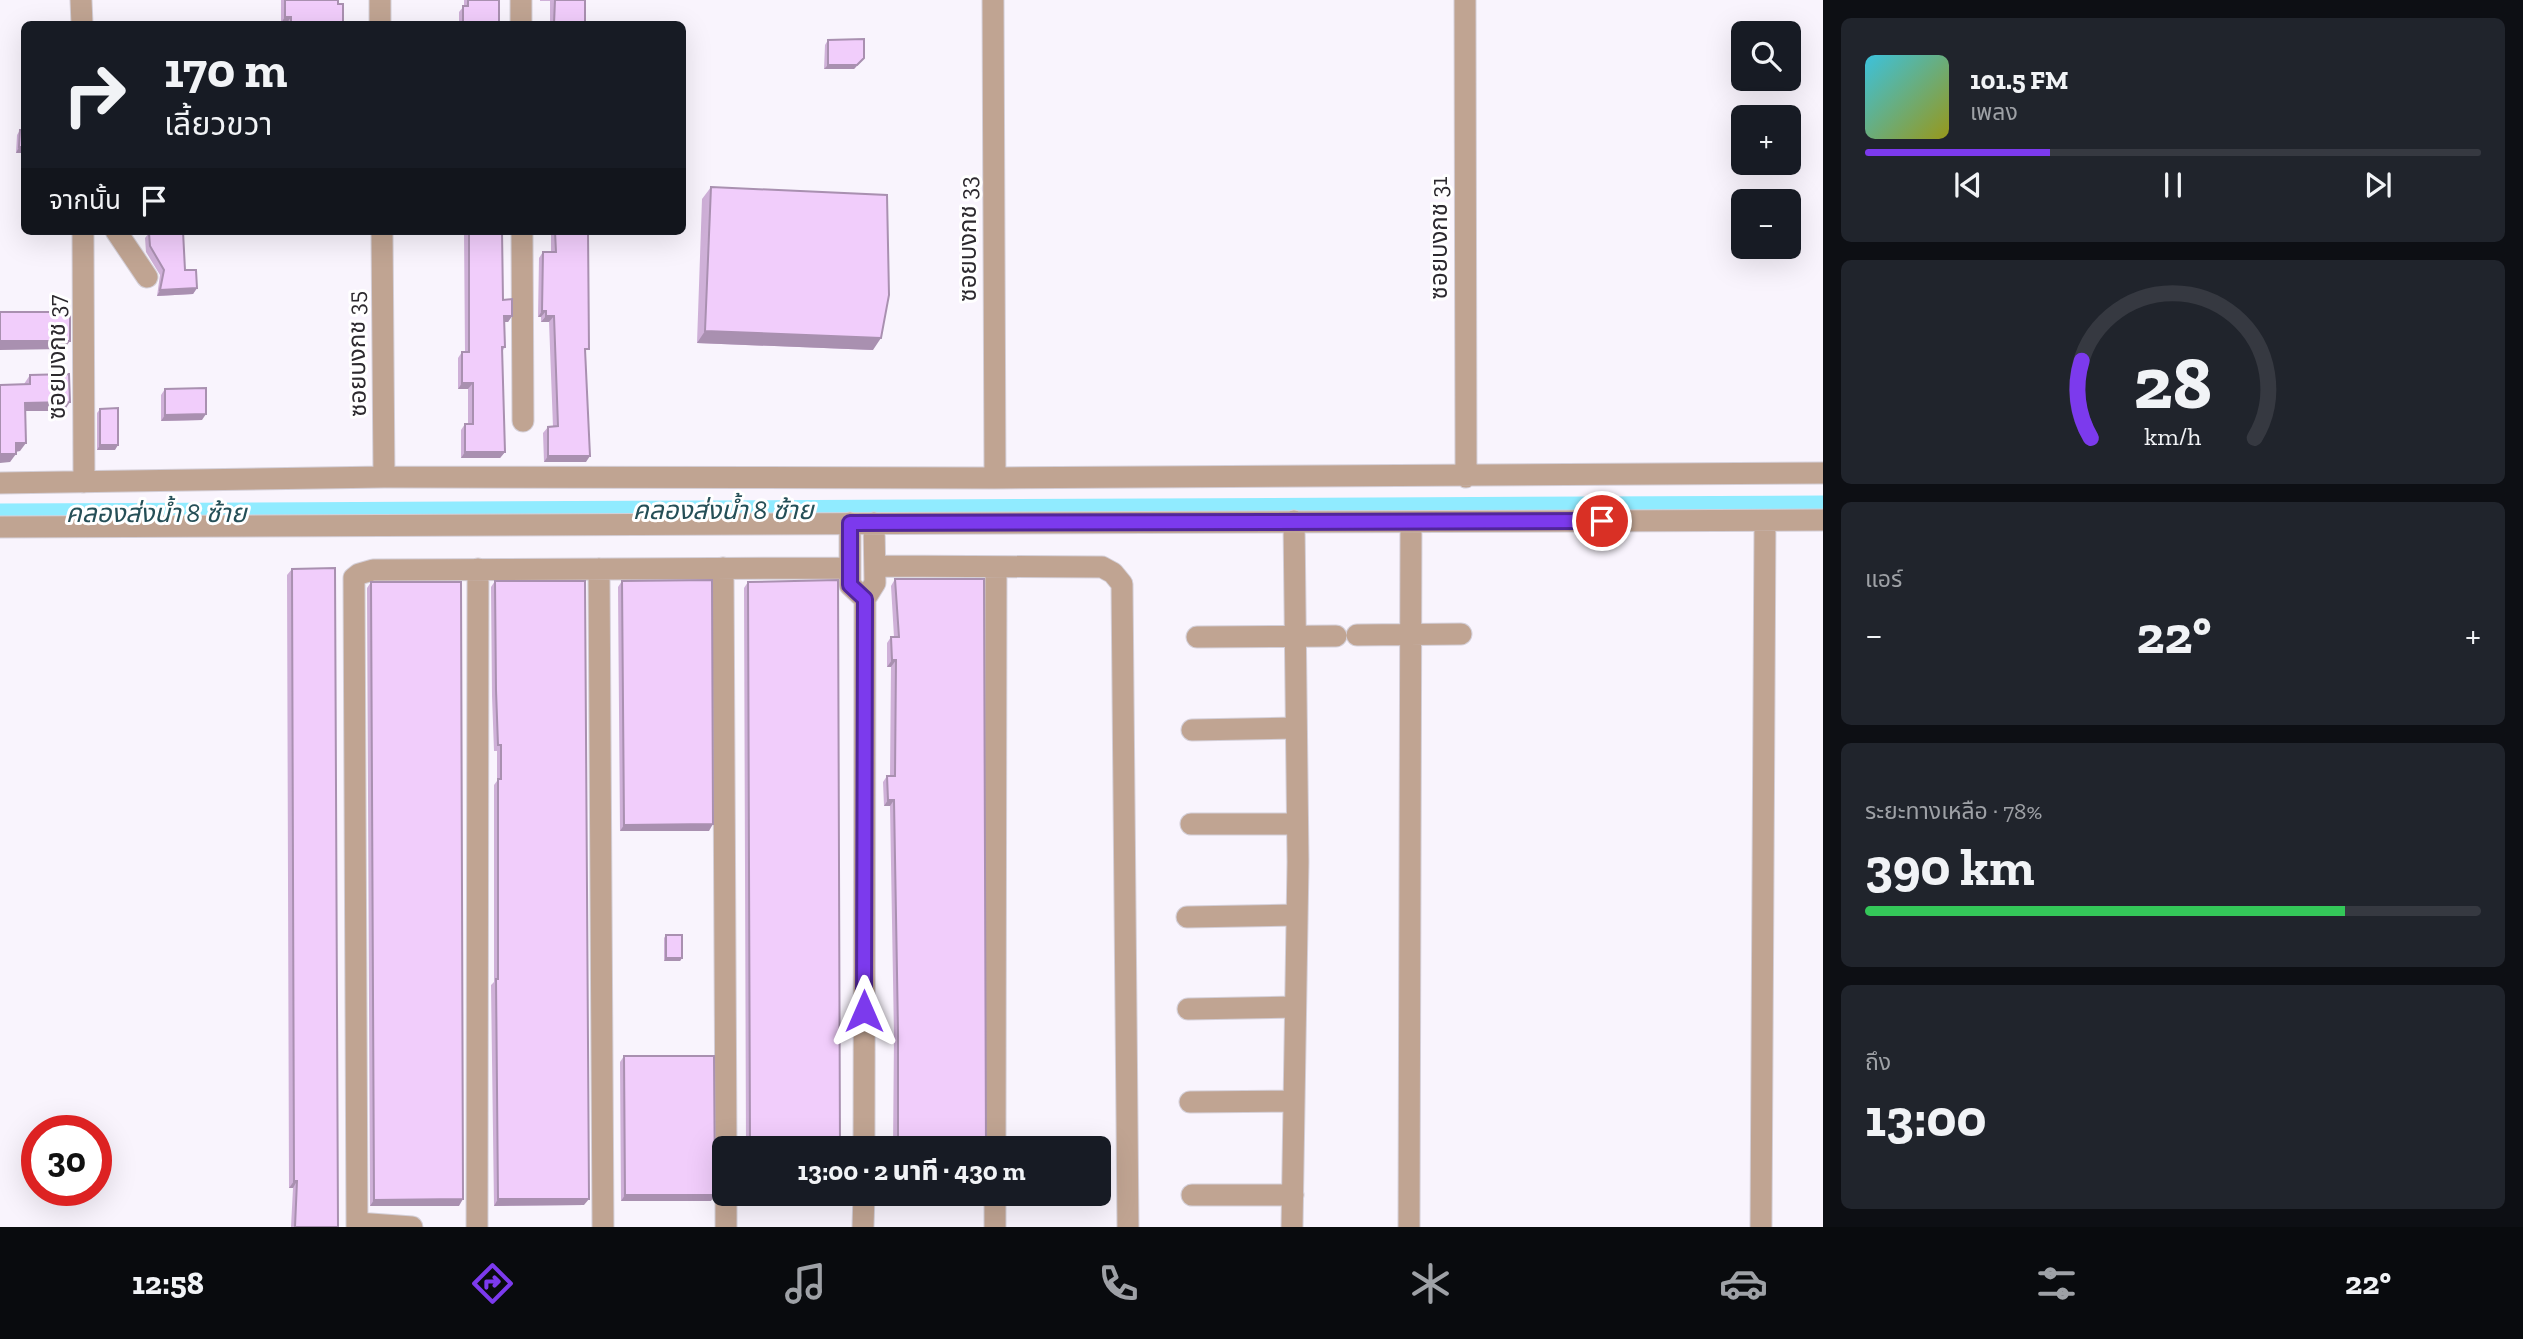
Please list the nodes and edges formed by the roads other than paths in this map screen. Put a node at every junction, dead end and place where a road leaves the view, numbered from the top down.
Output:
1 (81, 0) edge
2 (380, 0) edge
3 (521, 0) edge
4 (993, 0) edge
5 (1465, 0) edge
6 (82, 21) edge
7 (380, 21) edge
8 (521, 21) edge
9 (83, 235) edge
10 (119, 235) edge
11 (382, 235) edge
12 (522, 235) edge
13 (147, 277) dead end
14 (523, 421) dead end
15 (1823, 473) edge
16 (384, 477) junction
17 (1466, 477) junction
18 (995, 478) junction
19 (84, 482) junction
20 (0, 483) edge
21 (1765, 520) junction
22 (1823, 520) edge
23 (1294, 522) junction
24 (1411, 522) junction
25 (850, 523) junction
26 (874, 523) junction
27 (0, 527) edge
28 (875, 566) junction
29 (723, 568) junction
30 (850, 568) junction
31 (996, 568) junction
32 (478, 569) junction
33 (599, 569) junction
34 (865, 599) junction
35 (1461, 634) dead end
36 (1411, 635) junction
37 (1295, 636) junction
38 (1197, 637) dead end
39 (1296, 728) junction
40 (1192, 730) dead end
41 (1191, 824) dead end
42 (1297, 824) junction
43 (1297, 915) junction
44 (1187, 917) dead end
45 (1295, 1007) junction
46 (1188, 1009) dead end
47 (1294, 1101) junction
48 (1190, 1102) dead end
49 (726, 1136) edge
50 (864, 1136) edge
51 (995, 1136) edge
52 (1192, 1195) dead end
53 (1293, 1195) junction
54 (726, 1206) edge
55 (864, 1206) edge
56 (995, 1206) edge
57 (357, 1225) edge
58 (412, 1227) edge
59 (477, 1227) edge
60 (603, 1227) edge
61 (726, 1227) edge
62 (863, 1227) edge
63 (995, 1227) edge
64 (1128, 1227) edge
65 (1292, 1227) edge
66 (1409, 1227) edge
67 (1761, 1227) edge

1 - 6 street
2 - 7 street
3 - 8 street
4 - 18 street, ซอยบงกช 33
5 - 17 street, ซอยบงกช 31
9 - 19 street, ซอยบงกช 37
10 - 13 street
11 - 16 street, ซอยบงกช 35
12 - 14 street
15 - 17 street
16 - 18 street
16 - 19 street
17 - 18 street
19 - 20 street
21 - 22 street
21 - 24 street
21 - 67 street
23 - 24 street
23 - 26 street
23 - 37 street
24 - 36 street
25 - 26 street
25 - 27 street
25 - 30 street
26 - 28 street
28 - 31 street
28 - 34 street
29 - 30 street
29 - 33 street
29 - 49 street
30 - 34 street
31 - 51 street
31 - 64 street
32 - 33 street
32 - 57 street
32 - 59 street
33 - 60 street
34 - 50 street
35 - 36 street
36 - 37 street
36 - 66 street
37 - 38 street
37 - 39 street
39 - 40 street
39 - 42 street
41 - 42 street
42 - 43 street
43 - 44 street
43 - 45 street
45 - 46 street
45 - 47 street
47 - 48 street
47 - 53 street
52 - 53 street
53 - 65 street
54 - 61 street
55 - 62 street
56 - 63 street
57 - 58 street

